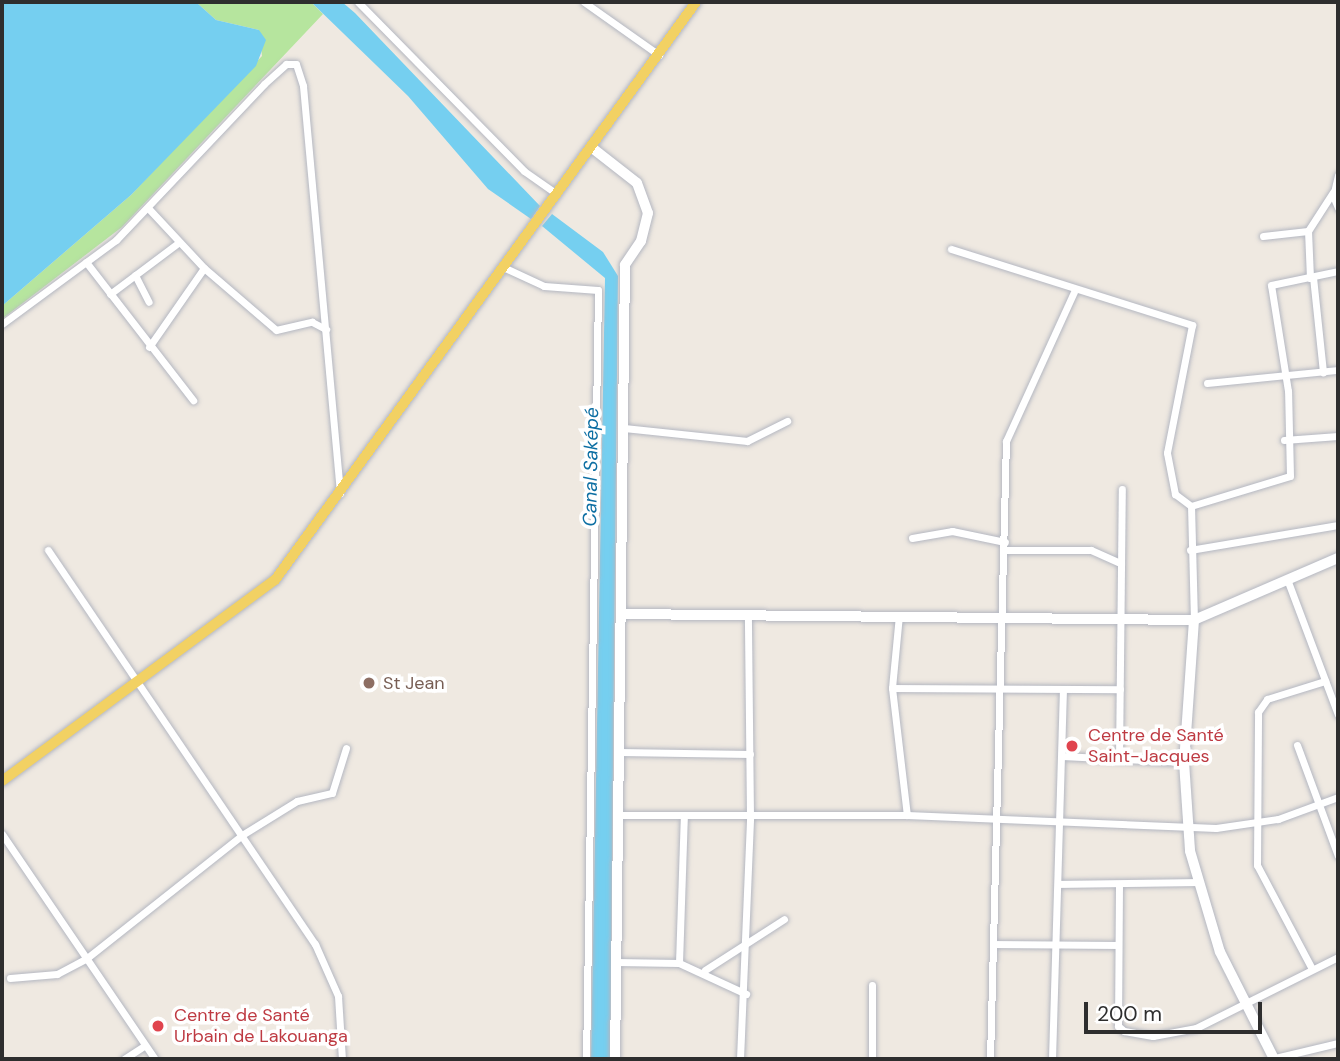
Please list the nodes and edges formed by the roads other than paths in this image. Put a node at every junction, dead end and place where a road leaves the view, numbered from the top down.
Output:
1 (358, 2) edge
2 (584, 2) edge
3 (696, 2) edge
4 (659, 55) junction
5 (591, 147) junction
6 (1338, 175) edge
7 (1333, 192) junction
8 (554, 196) junction
9 (1338, 208) edge
10 (149, 209) junction
11 (1308, 231) junction
12 (1263, 236) dead end
13 (178, 243) junction
14 (951, 248) dead end
15 (86, 262) junction
16 (503, 267) junction
17 (204, 268) junction
18 (1338, 271) edge
19 (135, 275) junction
20 (1311, 277) junction
21 (1074, 292) junction
22 (110, 294) junction
23 (149, 302) dead end
24 (2, 324) edge
25 (326, 329) junction
26 (149, 347) junction
27 (1338, 370) edge
28 (1323, 372) junction
29 (1284, 379) junction
30 (1207, 383) dead end
31 (193, 400) dead end
32 (787, 421) dead end
33 (624, 428) junction
34 (1338, 436) edge
35 (1284, 440) junction
36 (1122, 489) dead end
37 (340, 493) junction
38 (1191, 506) junction
39 (1338, 525) edge
40 (912, 538) dead end
41 (1005, 546) junction
42 (48, 550) dead end
43 (1190, 550) junction
44 (1338, 558) edge
45 (1118, 562) junction
46 (1287, 579) junction
47 (622, 614) junction
48 (899, 615) junction
49 (748, 617) junction
50 (1003, 618) junction
51 (1194, 620) junction
52 (1117, 621) junction
53 (140, 681) junction
54 (1325, 681) junction
55 (892, 688) junction
56 (1120, 689) junction
57 (999, 691) junction
58 (1063, 692) junction
59 (1338, 715) edge
60 (1297, 745) dead end
61 (346, 748) dead end
62 (619, 752) junction
63 (750, 754) junction
64 (1062, 756) junction
65 (1119, 759) junction
66 (1184, 762) junction
67 (2, 781) edge
68 (1338, 797) edge
69 (1319, 804) junction
70 (907, 815) junction
71 (618, 816) junction
72 (684, 816) junction
73 (750, 817) junction
74 (994, 821) junction
75 (1255, 823) junction
76 (1060, 824) junction
77 (1186, 826) junction
78 (2, 834) edge
79 (242, 835) junction
80 (1338, 856) edge
81 (1197, 882) junction
82 (1058, 884) junction
83 (1119, 885) junction
84 (784, 919) dead end
85 (747, 943) junction
86 (993, 944) junction
87 (1058, 945) junction
88 (1117, 945) junction
89 (1338, 957) edge
90 (87, 958) junction
91 (615, 962) junction
92 (679, 963) junction
93 (1311, 967) junction
94 (705, 970) junction
95 (10, 978) dead end
96 (872, 985) dead end
97 (746, 994) junction
98 (1247, 1002) junction
99 (1338, 1043) edge
100 (145, 1046) junction
101 (124, 1059) edge
102 (155, 1059) edge
103 (342, 1059) edge
104 (586, 1059) edge
105 (615, 1059) edge
106 (740, 1059) edge
107 (872, 1059) edge
108 (990, 1059) edge
109 (1052, 1059) edge
110 (1274, 1059) edge

1 - 8 street
2 - 4 street
3 - 4 main road
4 - 5 main road
5 - 8 main road
5 - 33 street
6 - 7 street
7 - 9 street
7 - 11 street
8 - 16 main road
10 - 13 street
10 - 15 street
10 - 25 street
11 - 12 street
11 - 20 street
13 - 17 street
13 - 19 street
14 - 21 street
15 - 22 street
15 - 24 street
16 - 37 main road
16 - 104 street
17 - 25 street
17 - 26 street
18 - 20 street
19 - 22 street
19 - 23 street
20 - 28 street
20 - 29 street
21 - 38 street
21 - 41 street
22 - 26 street
25 - 37 street
26 - 31 street
27 - 28 street
28 - 29 street
29 - 30 street
29 - 35 street
32 - 33 street
33 - 47 street
34 - 35 street
35 - 38 street
36 - 45 street
37 - 53 main road
38 - 43 street
39 - 43 street
40 - 41 street
41 - 45 street
41 - 50 street
42 - 53 street
43 - 51 street
44 - 46 street
45 - 52 street
46 - 51 street
46 - 54 street
47 - 49 street
47 - 62 street
48 - 49 street
48 - 50 street
48 - 55 street
49 - 63 street
50 - 52 street
50 - 57 street
51 - 52 street
51 - 66 street
52 - 56 street
53 - 67 main road
53 - 79 street
54 - 59 street
54 - 75 street
55 - 57 street
55 - 70 street
56 - 58 street
56 - 65 street
57 - 58 street
57 - 74 street
58 - 64 street
60 - 69 street
61 - 79 street
62 - 63 street
62 - 71 street
63 - 73 street
64 - 65 street
64 - 76 street
65 - 66 street
66 - 77 street
68 - 69 street
69 - 75 street
69 - 80 street
70 - 73 street
70 - 74 street
71 - 72 street
71 - 91 street
72 - 73 street
72 - 92 street
73 - 85 street
74 - 76 street
74 - 86 street
75 - 77 street
75 - 93 street
76 - 77 street
76 - 82 street
77 - 81 street
78 - 90 street
79 - 90 street
79 - 103 street
81 - 83 street
81 - 98 street
82 - 83 street
82 - 87 street
83 - 88 street
84 - 85 street
85 - 94 street
85 - 97 street
86 - 87 street
86 - 108 street
87 - 88 street
87 - 109 street
88 - 98 street
89 - 93 street
90 - 95 street
90 - 100 street
91 - 92 street
91 - 105 street
92 - 94 street
93 - 98 street
94 - 97 street
96 - 107 street
97 - 106 street
98 - 110 street
99 - 110 street
100 - 101 street
100 - 102 street

